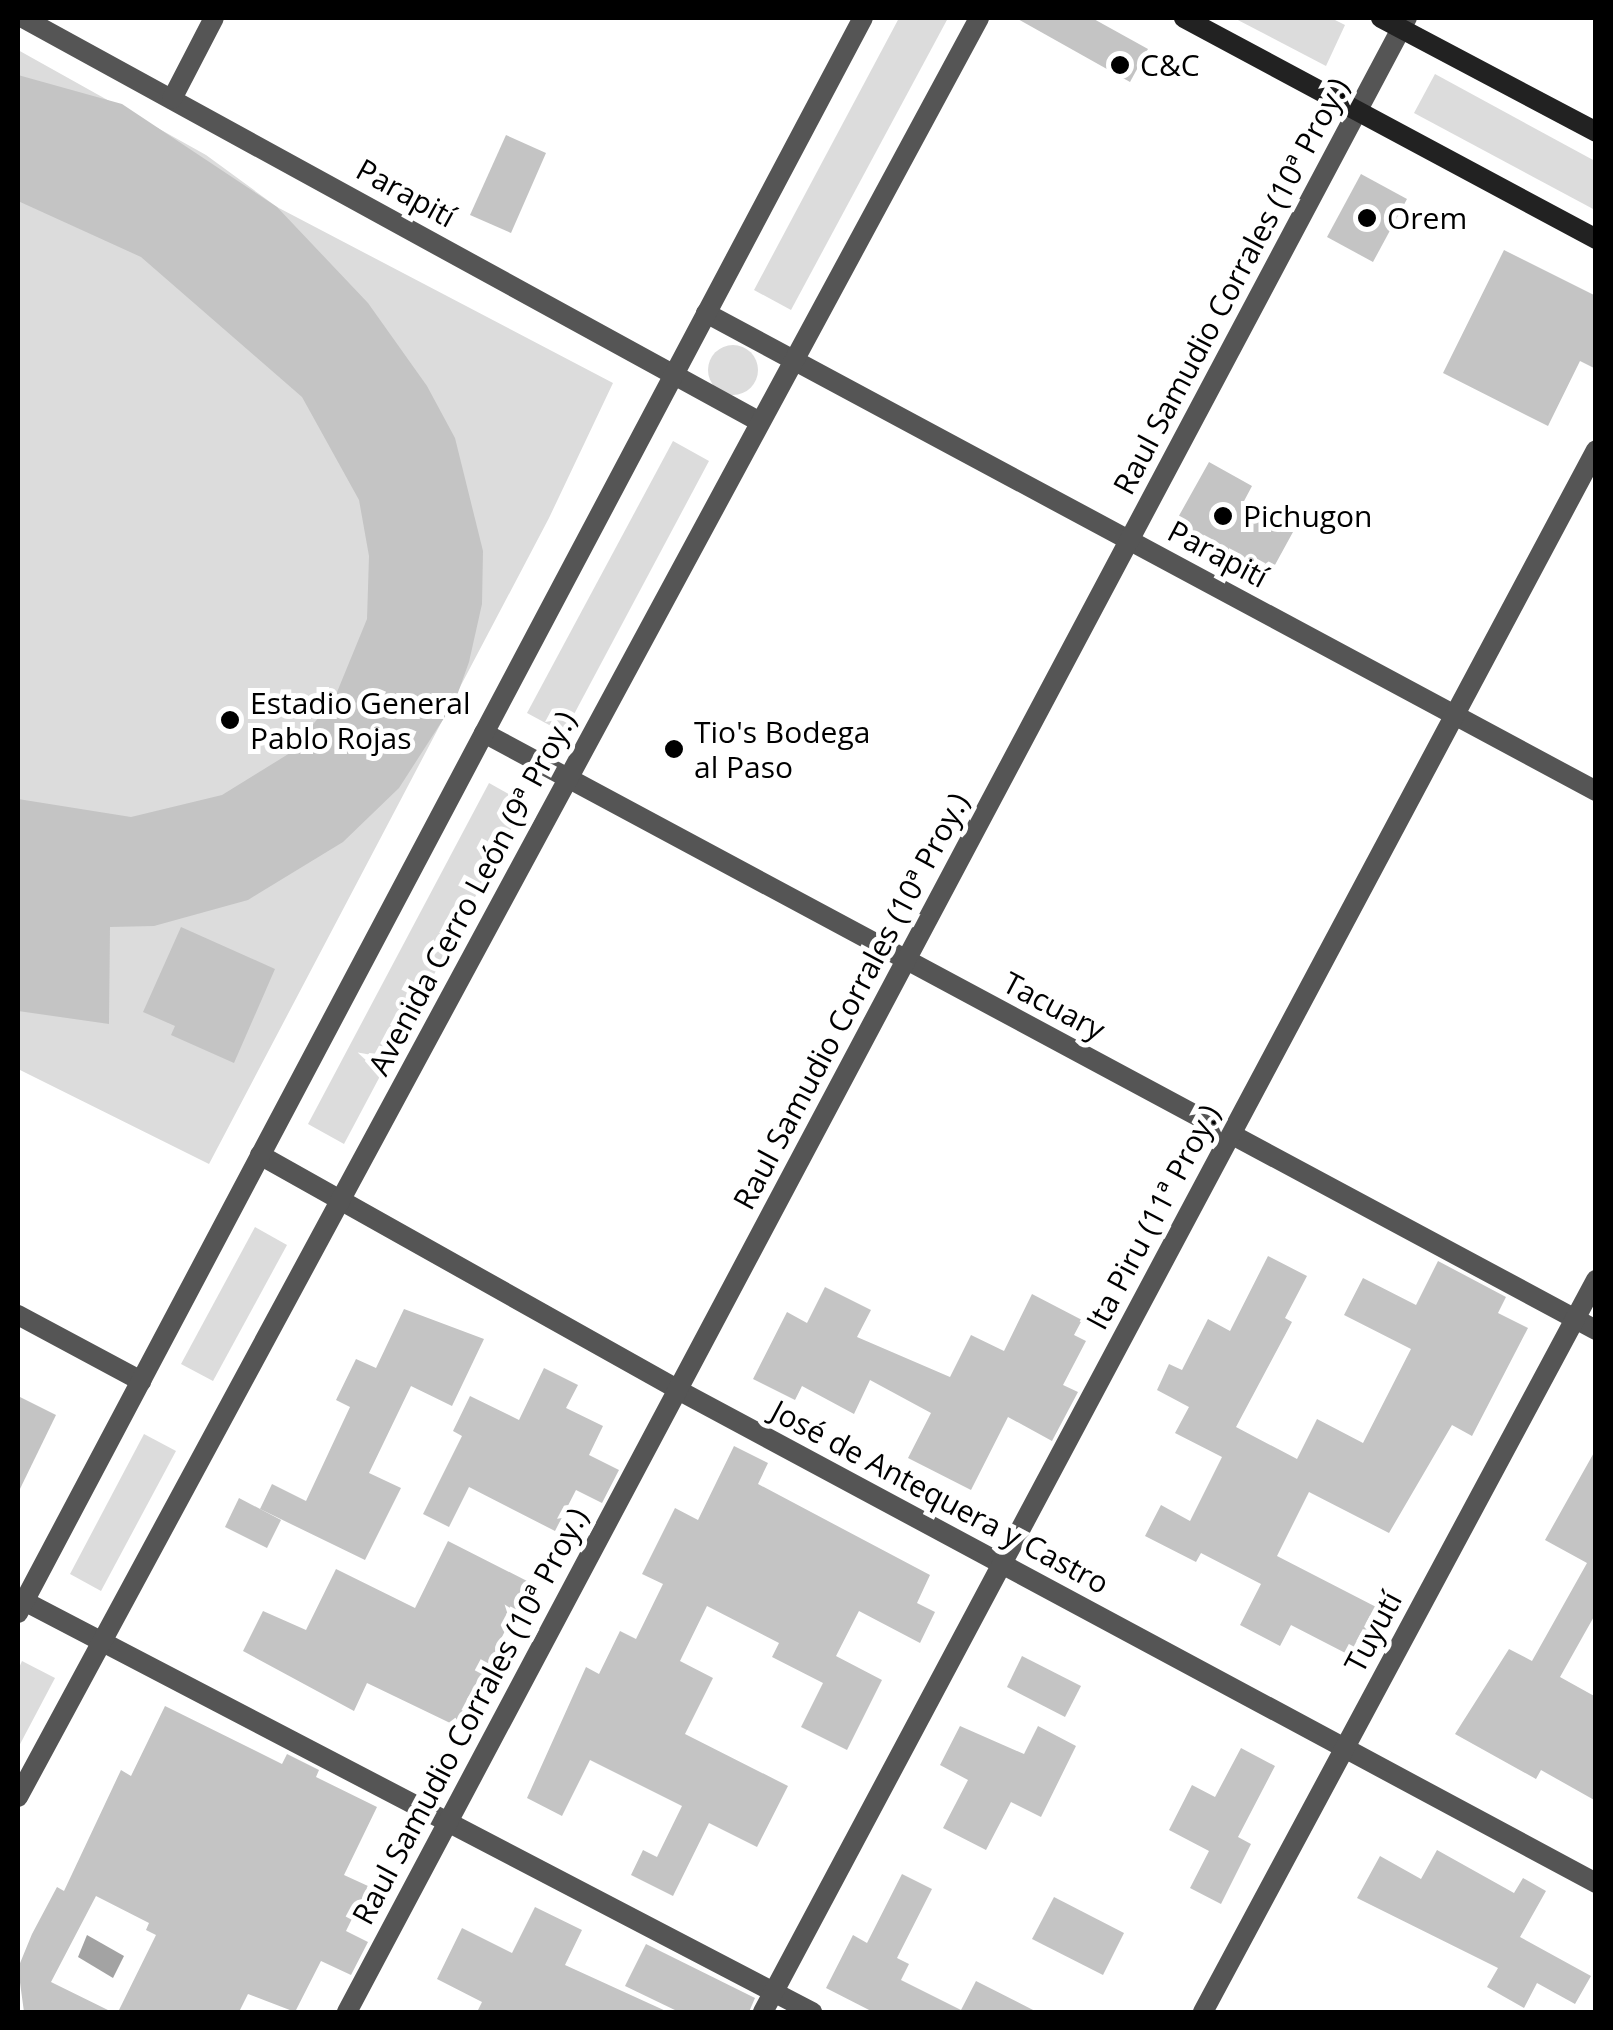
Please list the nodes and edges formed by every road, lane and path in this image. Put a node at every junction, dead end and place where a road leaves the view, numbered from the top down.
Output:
1 (23, 18) edge
2 (214, 18) edge
3 (863, 18) edge
4 (979, 18) edge
5 (1184, 18) edge
6 (1381, 18) edge
7 (1405, 23) edge
8 (172, 100) junction
9 (1358, 111) junction
10 (1596, 132) edge
11 (1596, 239) edge
12 (706, 313) junction
13 (794, 360) junction
14 (674, 374) junction
15 (760, 422) junction
16 (1596, 450) edge
17 (1130, 541) junction
18 (1454, 715) junction
19 (484, 733) junction
20 (568, 778) junction
21 (1596, 791) edge
22 (906, 961) junction
23 (1230, 1135) junction
24 (260, 1156) junction
25 (340, 1200) junction
26 (1596, 1280) edge
27 (18, 1316) edge
28 (1575, 1319) junction
29 (1596, 1330) edge
30 (141, 1381) junction
31 (678, 1390) junction
32 (1002, 1564) junction
33 (21, 1607) edge
34 (102, 1642) junction
35 (1345, 1748) junction
36 (18, 1797) edge
37 (448, 1821) junction
38 (1596, 1883) edge
39 (774, 1992) junction
40 (346, 2012) edge
41 (763, 2012) edge
42 (812, 2012) edge
43 (1203, 2012) edge

1 - 8 street, Parapití
2 - 8 street
3 - 12 street
4 - 13 street, Avenida Cerro León (9ª Proy.)
5 - 9 main road
6 - 7 main road
7 - 9 street, Raul Samudio Corrales (10ª Proy.)
7 - 10 main road
8 - 14 street, Parapití
9 - 11 main road
9 - 17 street, Raul Samudio Corrales (10ª Proy.)
12 - 13 street, Parapití
12 - 14 street
13 - 15 street, Avenida Cerro León (9ª Proy.)
13 - 17 street, Parapití
14 - 15 street, Parapití
14 - 19 street
15 - 20 street, Avenida Cerro León (9ª Proy.)
16 - 18 street, Ita Piru (11ª Proy.)
17 - 18 street, Parapití
17 - 22 street, Raul Samudio Corrales (10ª Proy.)
18 - 21 street, Parapití
18 - 23 street, Ita Piru (11ª Proy.)
19 - 20 street, Tacuary
19 - 24 street
20 - 22 street, Tacuary
20 - 25 street, Avenida Cerro León (9ª Proy.)
22 - 23 street, Tacuary
22 - 31 street, Raul Samudio Corrales (10ª Proy.)
23 - 28 street, Tacuary
23 - 32 street, Ita Piru (11ª Proy.)
24 - 25 street, José de Antequera y Castro
24 - 30 street
25 - 31 street, José de Antequera y Castro
25 - 34 street, Avenida Cerro León (9ª Proy.)
26 - 28 street, Tuyutí
27 - 30 street
28 - 29 street, Tacuary
28 - 35 street, Tuyutí
30 - 33 street
31 - 32 street, José de Antequera y Castro
31 - 37 street, Raul Samudio Corrales (10ª Proy.)
32 - 35 street, José de Antequera y Castro
32 - 39 street, Ita Piru (11ª Proy.)
33 - 34 street
34 - 36 street, Avenida Cerro León (9ª Proy.)
34 - 37 street
35 - 38 street, José de Antequera y Castro
35 - 43 street, Tuyutí
37 - 39 street
37 - 40 street, Raul Samudio Corrales (10ª Proy.)
39 - 41 street, Ita Piru (11ª Proy.)
39 - 42 street

